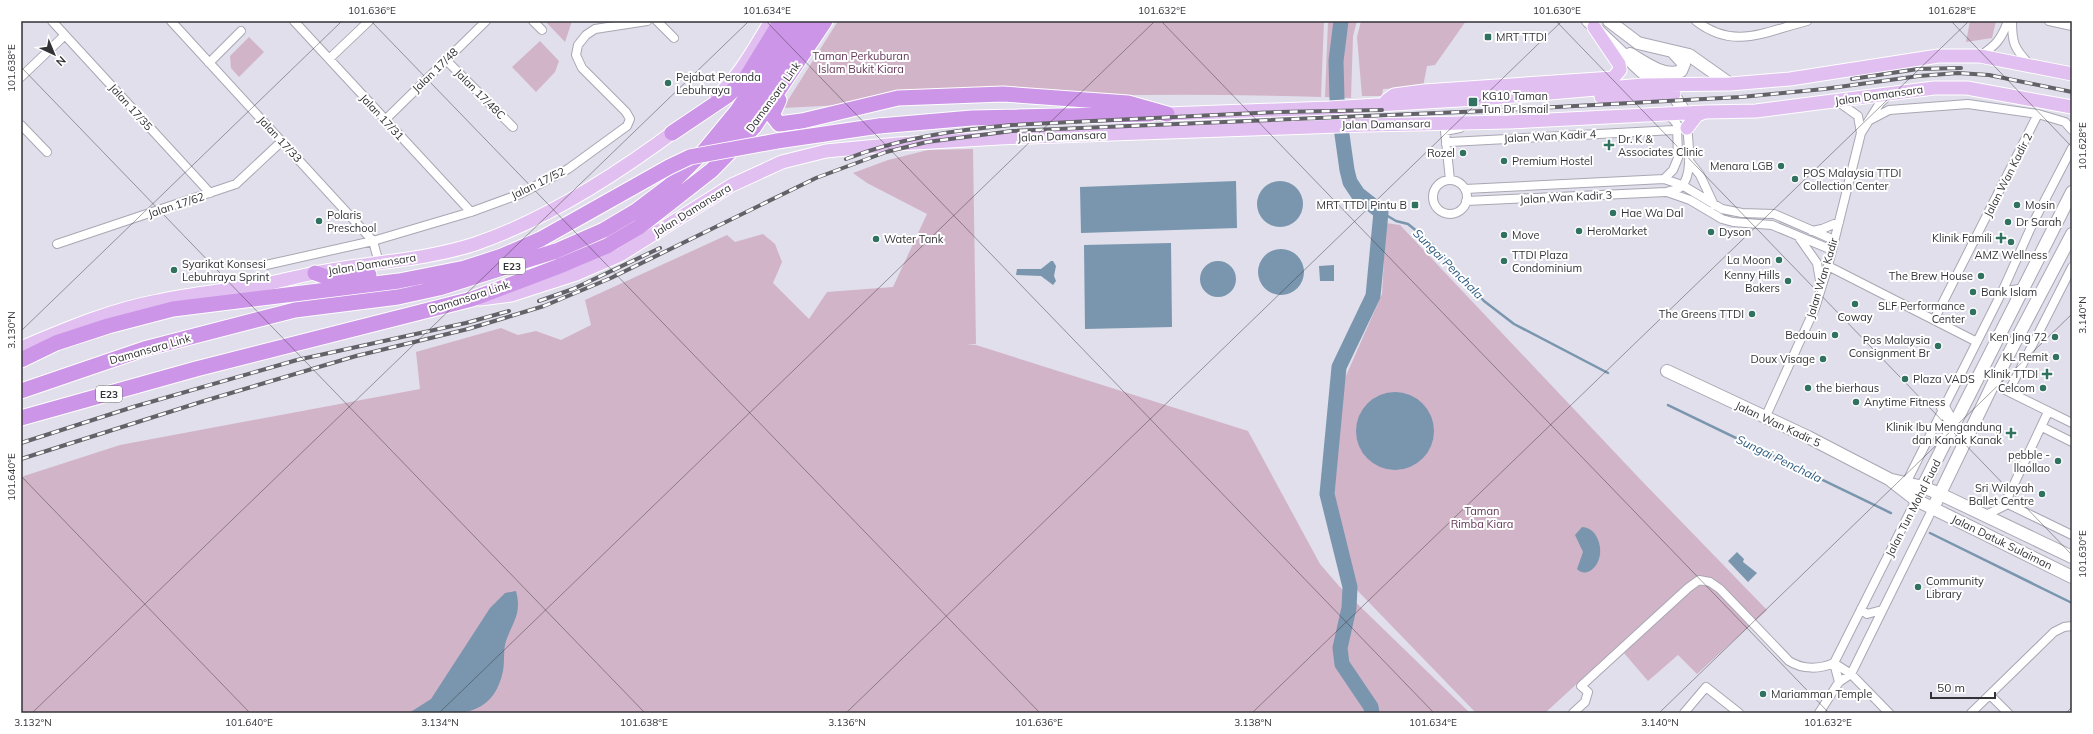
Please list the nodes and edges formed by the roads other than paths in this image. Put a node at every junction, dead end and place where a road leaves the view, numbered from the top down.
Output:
1 (52, 21) edge
2 (171, 21) edge
3 (294, 21) edge
4 (369, 21) edge
5 (486, 21) edge
6 (533, 21) edge
7 (647, 21) edge
8 (657, 21) edge
9 (771, 21) edge
10 (781, 21) edge
11 (796, 21) edge
12 (810, 21) edge
13 (825, 21) edge
14 (1609, 21) edge
15 (1696, 21) edge
16 (1808, 21) edge
17 (2008, 21) edge
18 (2012, 21) edge
19 (2049, 21) edge
20 (1591, 24) edge
21 (2072, 26) edge
22 (542, 30) dead end
23 (241, 31) dead end
24 (65, 35) junction
25 (674, 38) dead end
26 (1608, 41) junction
27 (1673, 52) junction
28 (1980, 56) junction
29 (329, 59) junction
30 (446, 60) junction
31 (209, 63) junction
32 (2029, 64) junction
33 (2072, 74) edge
34 (21, 77) edge
35 (788, 78) junction
36 (1602, 79) junction
37 (2072, 83) edge
38 (1730, 84) junction
39 (1643, 85) junction
40 (1671, 89) junction
41 (1891, 93) junction
42 (1491, 98) junction
43 (1837, 101) junction
44 (1382, 104) junction
45 (2072, 107) edge
46 (1705, 112) junction
47 (1168, 114) junction
48 (1660, 114) junction
49 (1686, 114) junction
50 (2038, 114) junction
51 (385, 120) junction
52 (1869, 121) junction
53 (1482, 122) junction
54 (21, 125) edge
55 (513, 127) dead end
56 (1682, 130) junction
57 (2072, 130) edge
58 (672, 132) junction
59 (1861, 133) junction
60 (282, 142) junction
61 (1446, 144) junction
62 (2072, 148) edge
63 (47, 152) dead end
64 (1689, 161) junction
65 (1664, 179) junction
66 (1450, 180) junction
67 (1682, 185) junction
68 (1465, 190) junction
69 (1666, 192) junction
70 (2072, 192) edge
71 (210, 194) junction
72 (1466, 201) junction
73 (669, 205) junction
74 (1715, 205) junction
75 (471, 212) junction
76 (1839, 222) junction
77 (1811, 231) junction
78 (2072, 234) edge
79 (1800, 238) junction
80 (1834, 240) junction
81 (373, 241) junction
82 (57, 244) dead end
83 (1832, 250) junction
84 (379, 263) junction
85 (266, 265) dead end
86 (1828, 266) junction
87 (2072, 267) edge
88 (315, 273) junction
89 (443, 273) junction
90 (1821, 287) junction
91 (2024, 288) junction
92 (2002, 292) junction
93 (472, 299) junction
94 (1934, 320) junction
95 (1977, 342) junction
96 (21, 348) edge
97 (21, 360) edge
98 (1667, 371) dead end
99 (1993, 384) junction
100 (21, 391) edge
101 (2009, 391) junction
102 (1943, 408) junction
103 (2048, 412) junction
104 (21, 418) edge
105 (1765, 418) junction
106 (1956, 423) junction
107 (2072, 423) edge
108 (2042, 427) junction
109 (2072, 442) edge
110 (1950, 474) junction
111 (1888, 479) junction
112 (1906, 483) junction
113 (1923, 487) junction
114 (1940, 494) junction
115 (1916, 500) junction
116 (2008, 504) junction
117 (1965, 505) junction
118 (1933, 508) junction
119 (1986, 515) junction
120 (2072, 535) edge
121 (2072, 557) edge
122 (2072, 576) edge
123 (1861, 609) junction
124 (1882, 610) junction
125 (2072, 626) edge
126 (1834, 663) junction
127 (1851, 674) junction
128 (1839, 682) junction
129 (1990, 695) junction
130 (1573, 713) edge
131 (1684, 713) edge
132 (1739, 713) edge
133 (1819, 713) edge
134 (1889, 713) edge
135 (1970, 713) edge
136 (2008, 713) edge

1 - 24 street, Jalan 17/35
2 - 31 street, Jalan 17/33
3 - 29 street, Jalan 17/31
4 - 29 street
5 - 30 street, Jalan 17/48
6 - 22 street
7 - 75 street, Jalan 17/52
8 - 25 street
9 - 58 main road, Jalan Damansara
10 - 58 highway
11 - 100 highway, Damansara Link / E23
12 - 73 highway
13 - 35 highway, Damansara Link / E23
14 - 27 main road
15 - 16 street
17 - 28 street
18 - 32 street
19 - 21 street
20 - 26 main road, Jalan Damansara
20 - 36 main road
23 - 31 street
24 - 34 street
24 - 71 street, Jalan 17/35
26 - 27 main road
26 - 40 main road, Jalan Damansara
27 - 38 main road
28 - 32 main road, Jalan Damansara
28 - 37 main road
28 - 38 main road, Jalan Damansara
29 - 51 street, Jalan 17/31
30 - 51 street, Jalan 17/48
30 - 55 street, Jalan 17/48C
31 - 60 street, Jalan 17/33
32 - 33 main road, Jalan Damansara
35 - 47 highway
35 - 73 highway, Damansara Link / E23
36 - 39 main road
36 - 44 main road
38 - 40 main road, Jalan Damansara
39 - 40 main road, Jalan Damansara
39 - 42 main road, Jalan Damansara
40 - 42 main road
40 - 49 main road
41 - 43 main road, Jalan Damansara
41 - 45 main road, Jalan Damansara
41 - 52 street, Jalan Wan Kadir
42 - 44 main road, Jalan Damansara
43 - 46 main road, Jalan Damansara
43 - 59 street, Jalan Wan Kadir
44 - 47 main road, Jalan Damansara
46 - 49 main road, Jalan Damansara
46 - 56 main road
47 - 89 highway, bridge
48 - 49 main road, Jalan Damansara
48 - 53 main road, Jalan Damansara
48 - 56 street
49 - 56 street
50 - 52 street
50 - 57 street
50 - 94 street, Jalan Wan Kadir 2
51 - 75 street, Jalan 17/31
52 - 59 street, Jalan Wan Kadir
53 - 61 street
53 - 93 main road, Jalan Damansara
54 - 63 street
56 - 61 street, Jalan Wan Kadir 4
56 - 64 street
56 - 65 street
58 - 84 main road, Jalan Damansara
59 - 76 street, Jalan Wan Kadir
60 - 71 street, Jalan 17/62
60 - 81 street, Jalan 17/33
61 - 66 street
62 - 92 street, Jalan Tun Mohd Fuad
64 - 67 street
64 - 74 street
65 - 67 street, Jalan Wan Kadir 3
65 - 68 street, Jalan Wan Kadir 3
66 - 68 street
66 - 72 street
67 - 69 street, Jalan Wan Kadir 3
67 - 74 street, Jalan Wan Kadir 3
68 - 72 street
69 - 72 street, Jalan Wan Kadir 3
69 - 79 street, Jalan Wan Kadir 3
70 - 91 main road, Jalan Tun Mohd Fuad
71 - 82 street, Jalan 17/62
73 - 93 highway, Damansara Link / E23
74 - 77 street, Jalan Wan Kadir 3
75 - 81 street, Jalan 17/52
76 - 77 street
76 - 80 street, Jalan Wan Kadir
77 - 80 street, Jalan Wan Kadir 3
78 - 99 main road, Jalan Tun Mohd Fuad
79 - 83 street, Jalan Wan Kadir 3
79 - 90 street
80 - 83 street, Jalan Wan Kadir
81 - 84 street, Jalan 17/33
81 - 85 street, Jalan 17/52
83 - 86 street, Jalan Wan Kadir
84 - 88 main road, Jalan Damansara
86 - 90 street, Jalan Wan Kadir
86 - 94 street
87 - 101 street
88 - 89 highway
88 - 96 main road, Jalan Damansara
89 - 97 highway
90 - 105 street, Jalan Wan Kadir
91 - 92 street
91 - 106 main road, Jalan Tun Mohd Fuad
92 - 95 street, Jalan Tun Mohd Fuad
93 - 104 highway, Damansara Link / E23
94 - 95 street
95 - 102 street, Jalan Tun Mohd Fuad
98 - 105 main road, Jalan Wan Kadir 5
99 - 101 street
99 - 106 main road
99 - 110 main road, Jalan Tun Mohd Fuad
101 - 103 street
102 - 106 main road
102 - 112 street, Jalan Tun Mohd Fuad
103 - 107 street
103 - 108 street
105 - 111 main road, Jalan Wan Kadir 5
106 - 113 main road, Jalan Tun Mohd Fuad
108 - 109 street
108 - 116 street
110 - 114 main road, Jalan Tun Mohd Fuad
110 - 117 main road
111 - 112 main road, Jalan Wan Kadir 5
111 - 115 main road, Jalan Wan Kadir 5
112 - 113 main road, Jalan Wan Kadir 5
113 - 114 main road, Jalan Datuk Sulaiman
113 - 115 main road, Jalan Tun Mohd Fuad
114 - 117 main road, Jalan Datuk Sulaiman
114 - 118 main road, Jalan Tun Mohd Fuad
115 - 118 main road, Jalan Datuk Sulaiman
115 - 123 street, Jalan Tun Mohd Fuad
116 - 119 street
116 - 120 street
117 - 119 main road, Jalan Datuk Sulaiman
118 - 122 main road, Jalan Datuk Sulaiman
118 - 124 street, Jalan Tun Mohd Fuad
119 - 121 main road, Jalan Datuk Sulaiman
123 - 124 street
123 - 126 street, Jalan Tun Mohd Fuad
124 - 127 street, Jalan Tun Mohd Fuad
125 - 129 street
126 - 127 street
126 - 128 street
126 - 130 street
127 - 128 street
127 - 134 street
128 - 133 street
129 - 135 street
129 - 136 street
131 - 132 street

